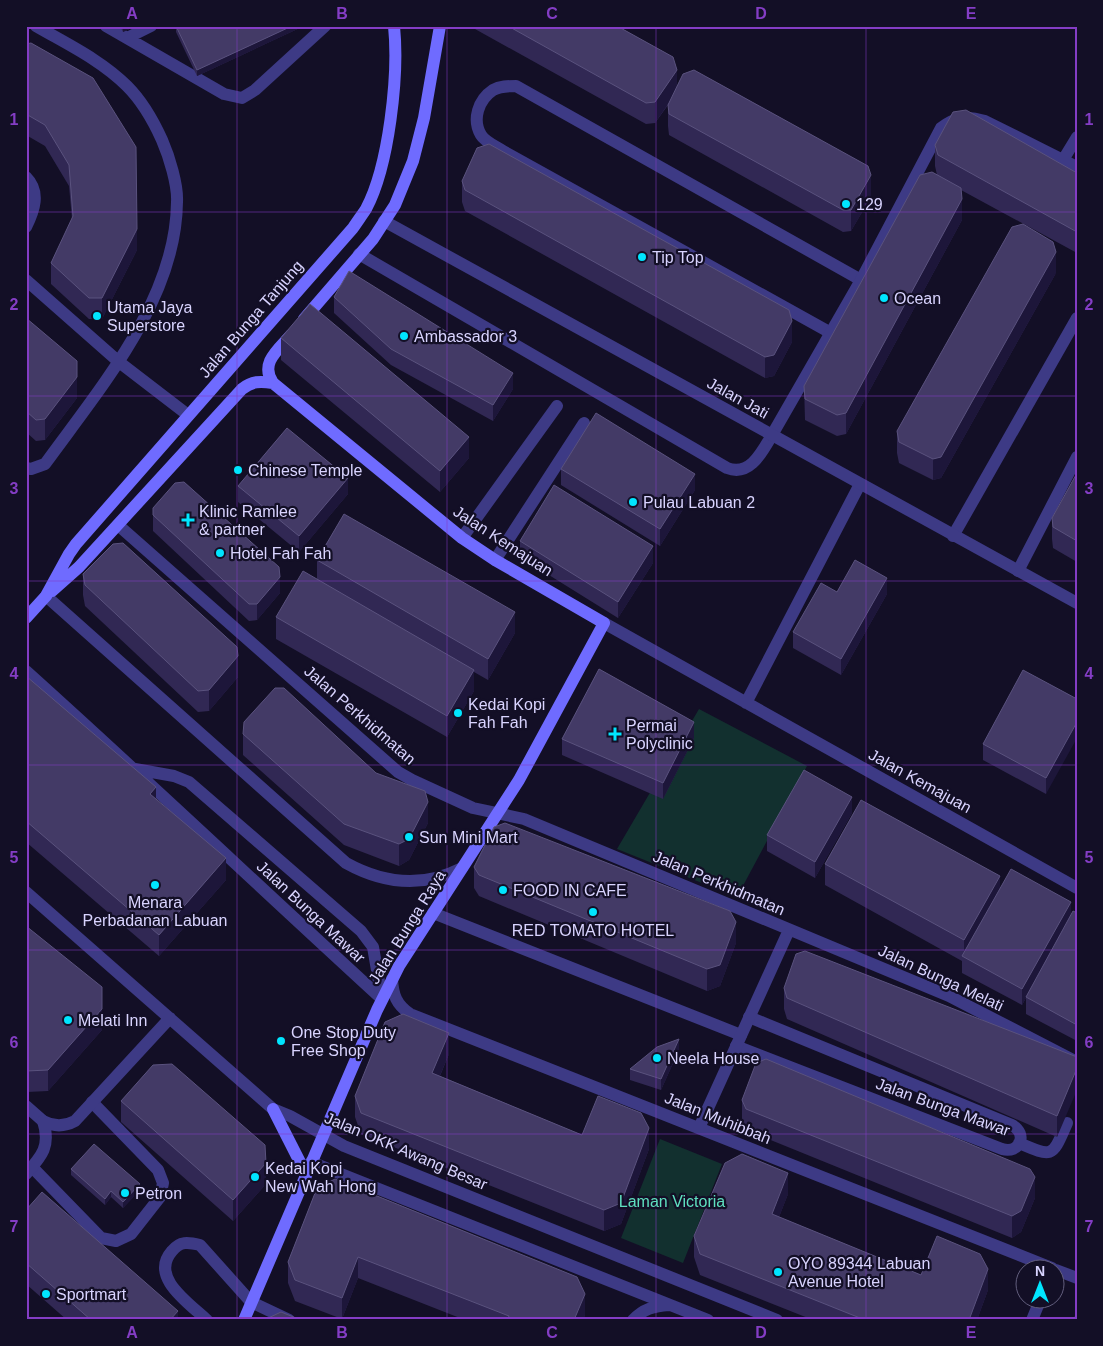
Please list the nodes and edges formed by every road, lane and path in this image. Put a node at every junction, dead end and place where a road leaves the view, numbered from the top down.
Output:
1 (36, 26) edge
2 (106, 26) edge
3 (151, 26) edge
4 (325, 26) edge
5 (394, 26) edge
6 (440, 26) edge
7 (127, 38) junction
8 (1077, 137) edge
9 (1063, 160) junction
10 (1077, 167) edge
11 (26, 177) edge
12 (384, 221) junction
13 (26, 227) edge
14 (359, 254) junction
15 (26, 280) edge
16 (861, 280) junction
17 (1077, 318) edge
18 (831, 333) junction
19 (118, 362) junction
20 (270, 377) junction
21 (557, 406) dead end
22 (188, 415) junction
23 (584, 423) dead end
24 (772, 435) junction
25 (1077, 457) edge
26 (26, 468) edge
27 (860, 484) junction
28 (118, 525) junction
29 (953, 536) junction
30 (462, 538) junction
31 (495, 560) junction
32 (1018, 571) junction
33 (46, 596) junction
34 (1077, 604) edge
35 (26, 618) edge
36 (604, 623) junction
37 (26, 671) edge
38 (746, 702) junction
39 (135, 769) junction
40 (498, 814) junction
41 (462, 868) junction
42 (1077, 888) edge
43 (26, 892) edge
44 (433, 913) junction
45 (789, 930) junction
46 (392, 979) junction
47 (382, 999) junction
48 (749, 1017) junction
49 (170, 1018) junction
50 (738, 1041) junction
51 (1077, 1062) edge
52 (92, 1102) junction
53 (26, 1106) edge
54 (273, 1109) junction
55 (43, 1122) junction
56 (1067, 1123) dead end
57 (699, 1128) junction
58 (322, 1136) junction
59 (1019, 1143) junction
60 (309, 1168) junction
61 (29, 1170) edge
62 (1026, 1258) edge
63 (251, 1302) junction
64 (671, 1305) junction
65 (1037, 1308) edge
66 (207, 1320) edge
67 (244, 1320) edge
68 (289, 1320) edge
69 (633, 1320) edge
70 (708, 1320) edge
71 (777, 1320) edge
72 (1032, 1320) edge

1 - 19 street
2 - 7 street
3 - 7 street
4 - 7 street
5 - 22 main road, Jalan Bunga Tanjung
6 - 12 main road
8 - 9 street
9 - 10 street
9 - 16 street
11 - 13 street
12 - 14 main road
12 - 24 street, Jalan Jati
14 - 20 main road
14 - 24 street
15 - 19 street
16 - 18 street
16 - 18 street
17 - 29 street
18 - 24 street
19 - 22 street
19 - 26 street
20 - 28 main road, Jalan Bunga Tanjung
20 - 30 main road, Jalan Kemajuan
21 - 30 street
22 - 33 main road, Jalan Bunga Tanjung
23 - 31 street
24 - 27 street, Jalan Jati
25 - 32 street
27 - 29 street, Jalan Jati
27 - 38 street
28 - 33 main road, Jalan Bunga Tanjung
28 - 40 street, Jalan Perkhidmatan
29 - 32 street, Jalan Jati
30 - 31 main road, Jalan Kemajuan
31 - 36 main road, Jalan Kemajuan
32 - 34 street, Jalan Jati
33 - 35 main road, Jalan Bunga Tanjung
33 - 41 street
36 - 38 street, Jalan Kemajuan
36 - 40 main road, Jalan Bunga Raya
37 - 39 street, Jalan Bunga Mawar
38 - 42 street, Jalan Kemajuan
39 - 47 street, Jalan Bunga Mawar
39 - 47 street, Jalan Bunga Mawar
40 - 41 main road, Jalan Bunga Raya
40 - 45 street, Jalan Perkhidmatan
41 - 44 main road, Jalan Bunga Raya
43 - 49 street, Jalan OKK Awang Besar
44 - 46 main road, Jalan Bunga Raya
44 - 50 street, Jalan Bunga Mawar
45 - 48 street
45 - 51 street, Jalan Bunga Melati
46 - 47 main road, Jalan Bunga Raya
46 - 57 street, Jalan Muhibbah
47 - 58 main road, Jalan Bunga Raya
48 - 50 street
48 - 59 street, Jalan Bunga Mawar
49 - 52 street
49 - 54 street, Jalan OKK Awang Besar
50 - 57 street
50 - 59 street, Jalan Bunga Mawar
52 - 55 street
52 - 61 street
53 - 55 street
54 - 58 street, Jalan OKK Awang Besar
54 - 60 main road
55 - 61 street
56 - 59 street
57 - 62 street, Jalan Muhibbah
58 - 60 main road, Jalan Bunga Raya
58 - 71 street, Jalan OKK Awang Besar
60 - 63 main road, Jalan Bunga Raya
60 - 64 street
63 - 66 street
63 - 67 main road, Jalan Bunga Raya
63 - 68 street
64 - 69 street
64 - 70 street
65 - 72 street

